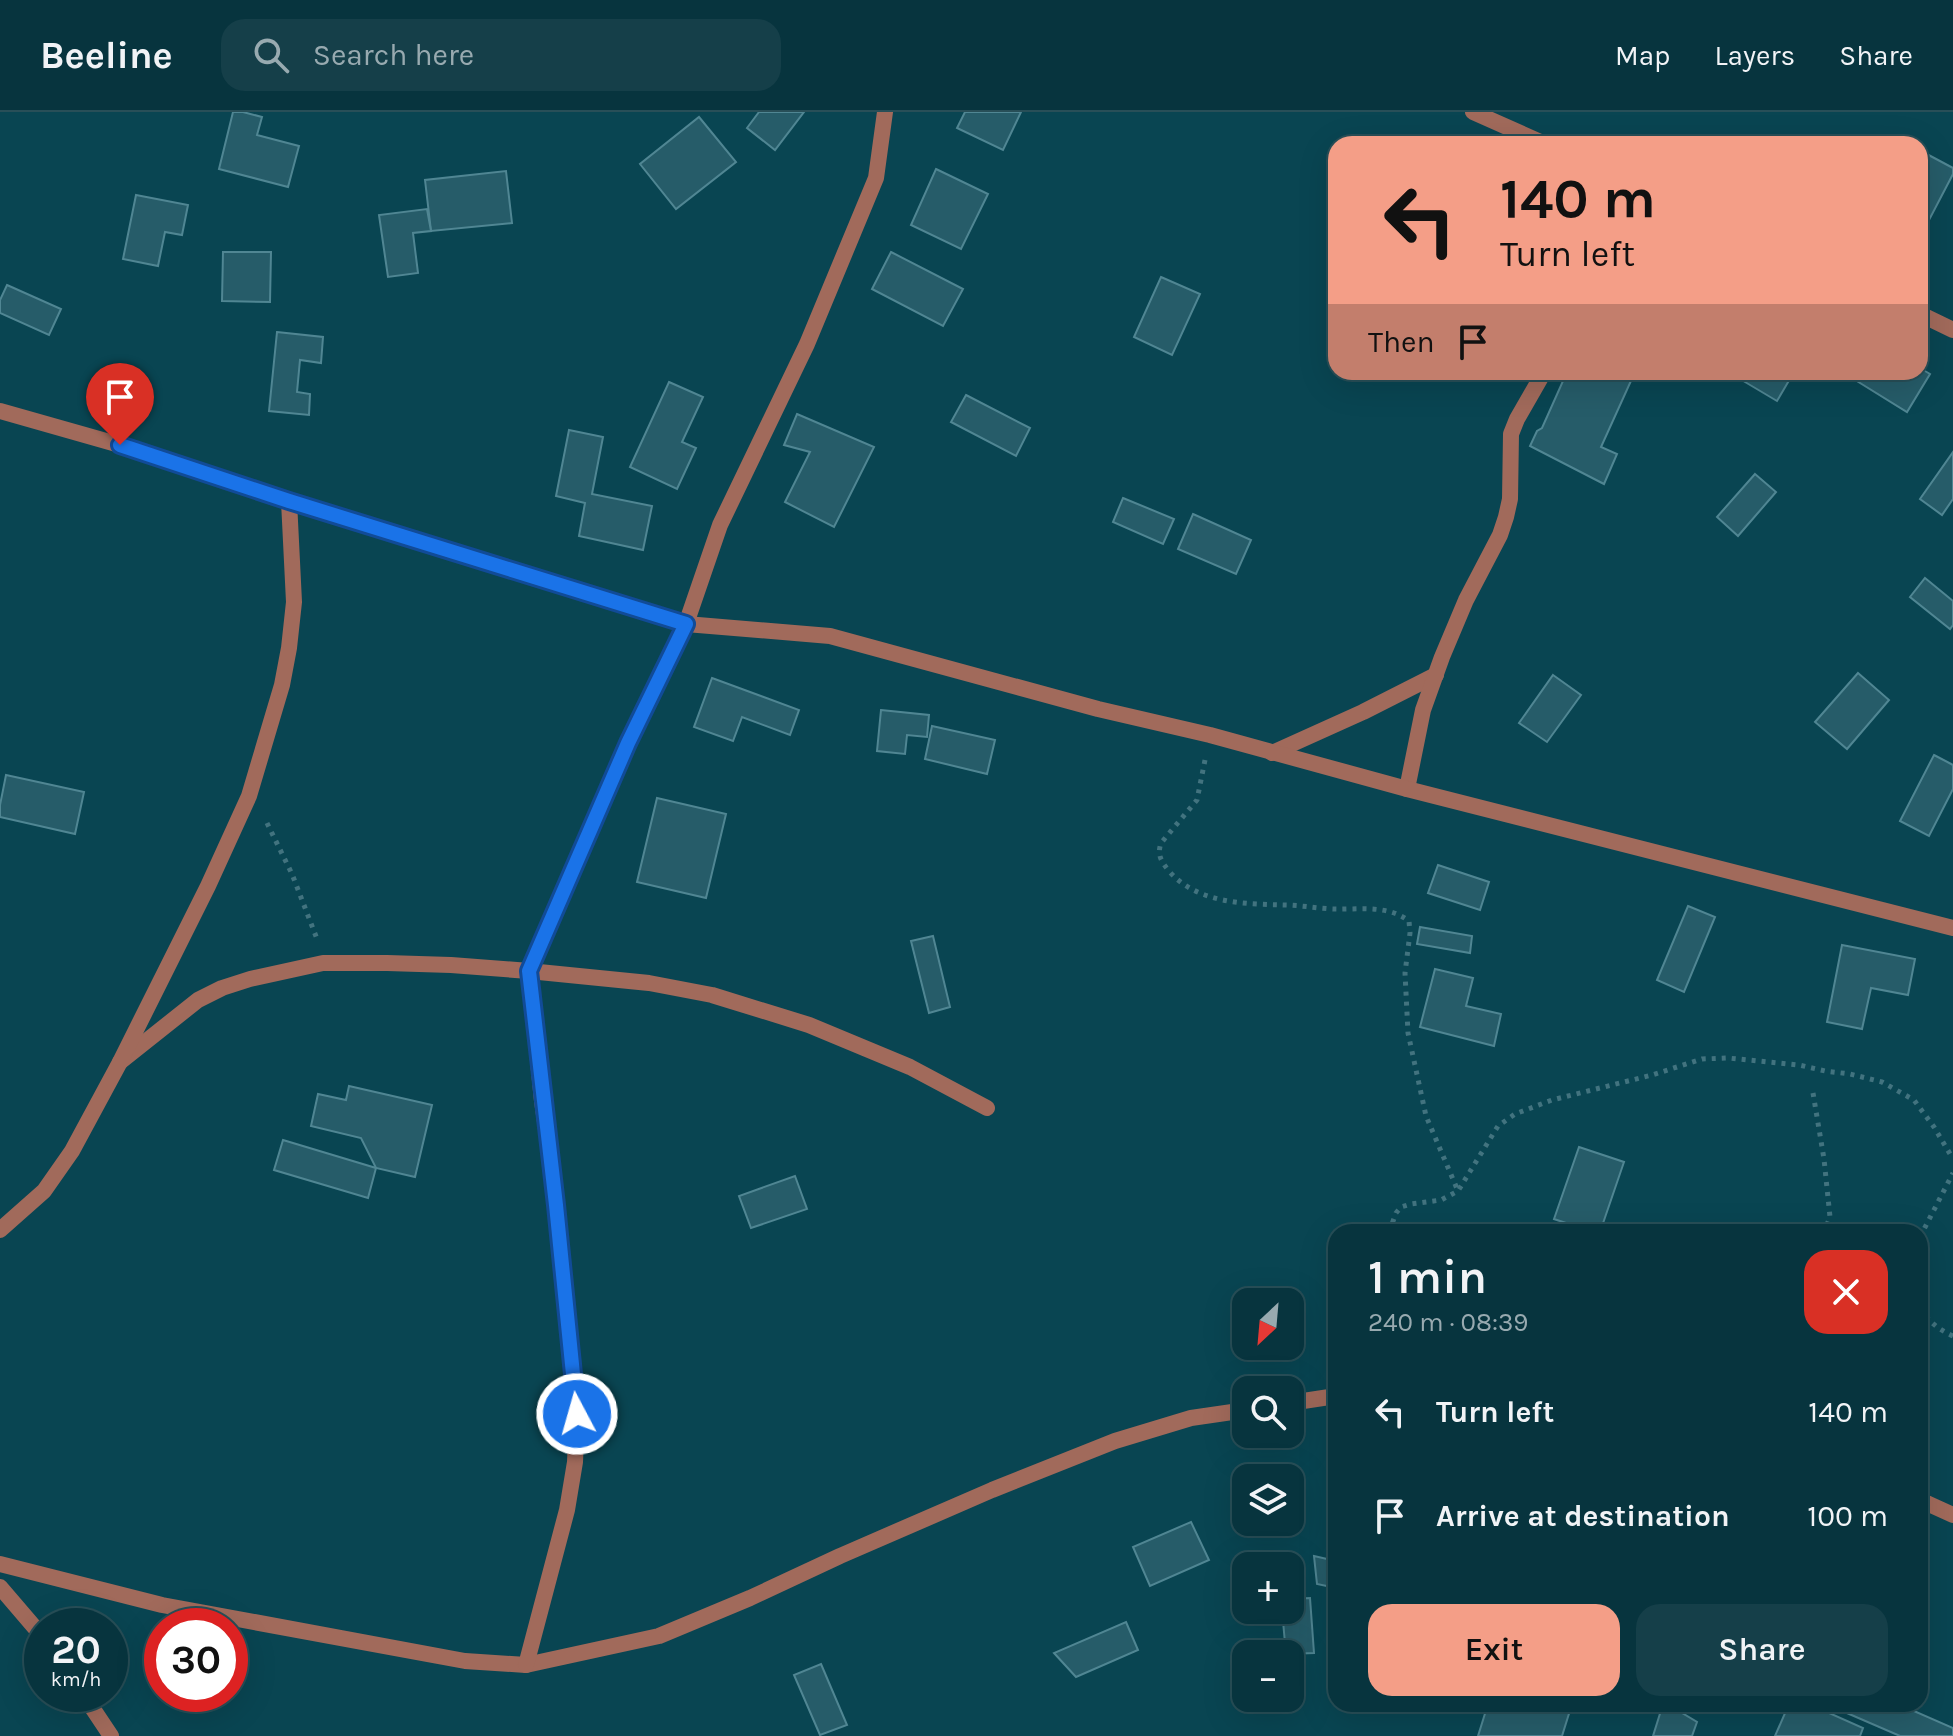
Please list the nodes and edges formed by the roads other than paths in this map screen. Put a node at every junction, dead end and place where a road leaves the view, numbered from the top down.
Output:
1 (885, 112) edge
2 (1473, 112) edge
3 (1527, 136) edge
4 (1928, 318) edge
5 (1953, 330) edge
6 (1539, 380) edge
7 (0, 411) edge
8 (289, 501) junction
9 (686, 624) junction
10 (1436, 675) junction
11 (1272, 753) junction
12 (1407, 789) junction
13 (1953, 928) edge
14 (529, 971) junction
15 (120, 1062) junction
16 (987, 1108) dead end
17 (0, 1230) edge
18 (1328, 1397) edge
19 (1304, 1401) edge
20 (1232, 1412) edge
21 (1928, 1504) edge
22 (1953, 1515) edge
23 (0, 1564) edge
24 (0, 1587) edge
25 (24, 1615) edge
26 (526, 1665) junction
27 (95, 1712) edge
28 (111, 1736) edge

1 - 9 street
2 - 3 street
4 - 5 street
6 - 10 street
7 - 8 street
8 - 9 street
8 - 15 street
9 - 11 street
9 - 14 street
10 - 11 street
10 - 12 street
11 - 12 street
12 - 13 street
14 - 15 street
14 - 16 street
14 - 26 street
15 - 17 street
18 - 19 street
20 - 26 street
21 - 22 street
23 - 26 street
24 - 25 street
27 - 28 street

